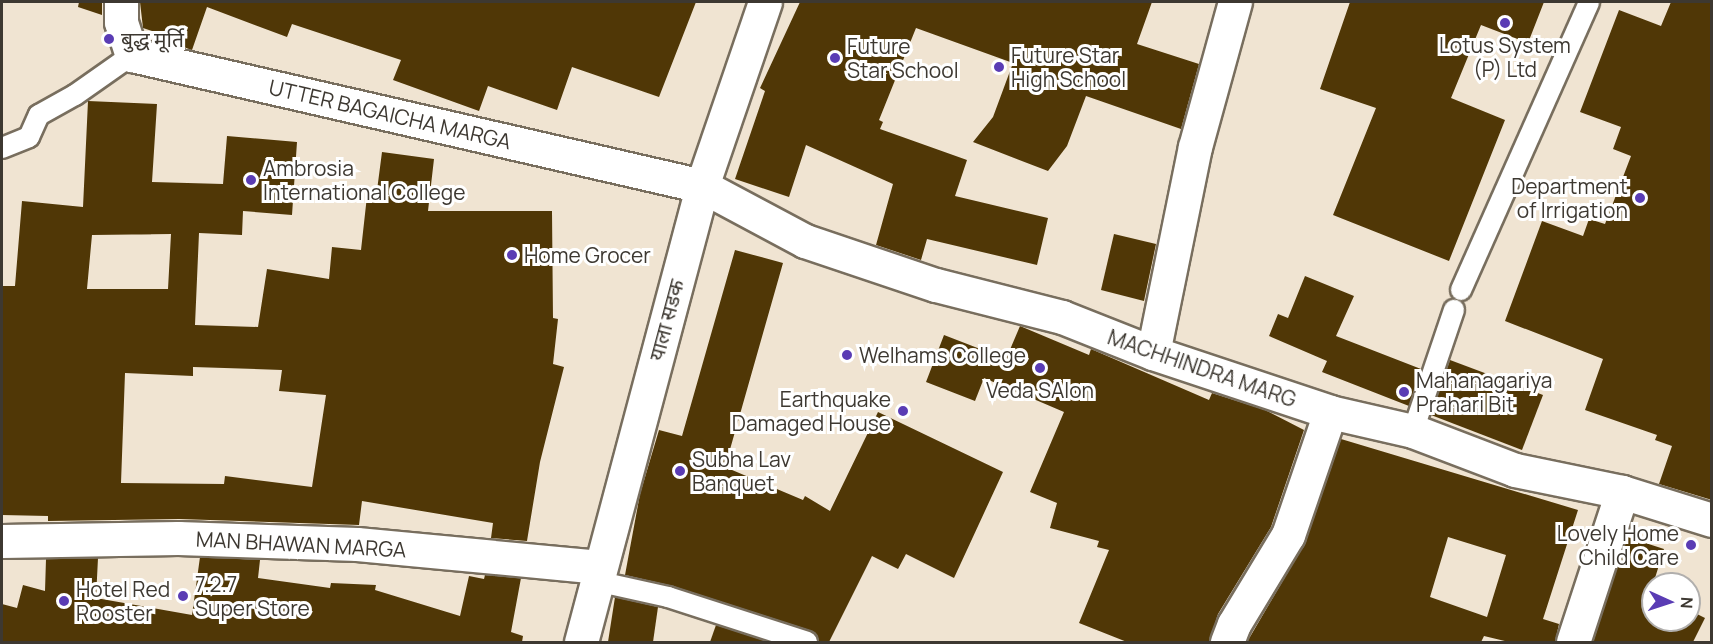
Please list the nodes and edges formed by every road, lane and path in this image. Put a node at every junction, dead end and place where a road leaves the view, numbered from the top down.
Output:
1 (121, 2) edge
2 (765, 2) edge
3 (1235, 2) edge
4 (1589, 2) edge
5 (132, 55) junction
6 (2, 148) edge
7 (702, 186) junction
8 (1461, 290) dead end
9 (1454, 310) dead end
10 (1153, 353) junction
11 (1330, 412) junction
12 (1413, 431) junction
13 (1622, 492) junction
14 (1712, 520) edge
15 (2, 541) edge
16 (598, 574) junction
17 (581, 642) edge
18 (807, 642) edge
19 (1227, 642) edge
20 (1573, 642) edge

1 - 5 street
2 - 7 street, याला सडक
3 - 10 street
4 - 8 lane
5 - 6 lane
5 - 7 street, UTTER BAGAICHA MARGA
7 - 10 street, MACHHINDRA MARG
7 - 16 street, याला सडक
9 - 12 lane
10 - 11 street, MACHHINDRA MARG
11 - 12 street, MACHHINDRA MARG
11 - 19 street
12 - 13 street, MACHHINDRA MARG
13 - 14 street, MACHHINDRA MARG
13 - 20 street
15 - 16 street, MAN BHAWAN MARGA
16 - 17 street, याला सडक
16 - 18 lane

